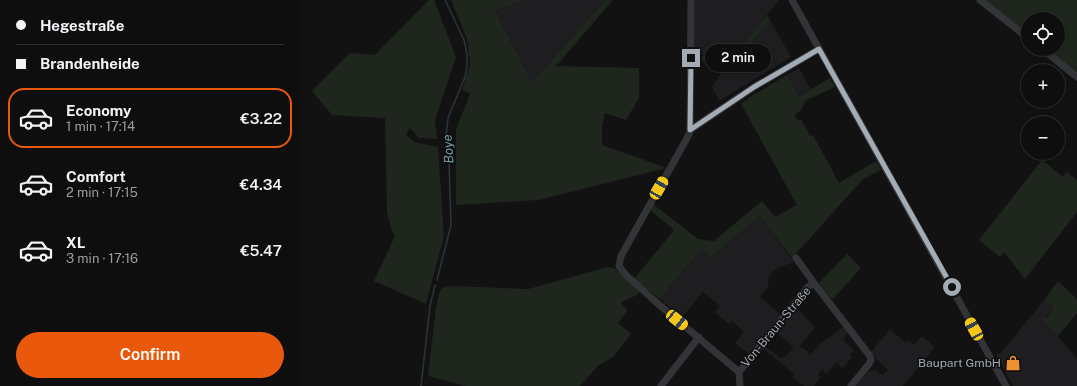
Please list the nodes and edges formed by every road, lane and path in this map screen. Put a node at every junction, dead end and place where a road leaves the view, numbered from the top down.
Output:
1 (691, 0) edge
2 (792, 0) edge
3 (980, 0) edge
4 (1021, 32) edge
5 (819, 49) junction
6 (1051, 56) edge
7 (1077, 77) edge
8 (690, 130) junction
9 (796, 258) dead end
10 (814, 283) junction
11 (699, 337) junction
12 (739, 372) junction
13 (661, 386) edge
14 (740, 386) edge
15 (851, 386) edge
16 (1006, 386) edge

1 - 8 street
2 - 5 street
3 - 4 street
5 - 8 street
5 - 16 street
6 - 7 street
8 - 11 street
9 - 10 street, Von-Braun-Straße
10 - 12 street, Von-Braun-Straße
10 - 15 street, Von-Braun-Straße
11 - 12 street
11 - 13 street
12 - 14 street

